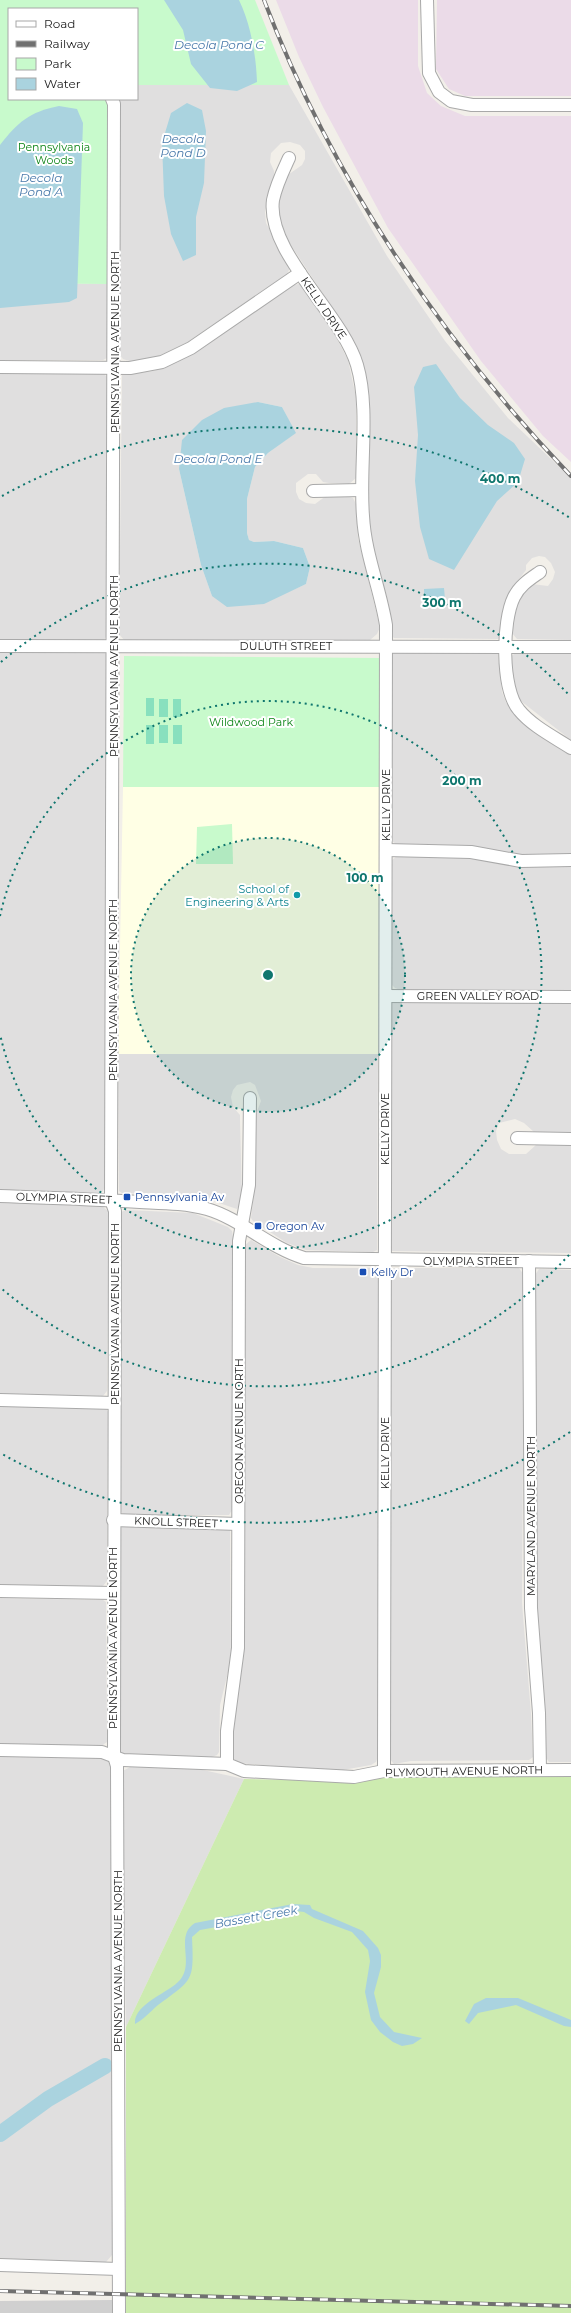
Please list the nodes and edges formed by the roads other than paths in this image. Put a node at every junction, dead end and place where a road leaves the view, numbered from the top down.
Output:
1 (428, 0) edge
2 (112, 100) edge
3 (571, 105) edge
4 (289, 158) dead end
5 (300, 273) junction
6 (0, 367) edge
7 (115, 367) junction
8 (361, 490) junction
9 (313, 491) dead end
10 (540, 572) dead end
11 (0, 646) edge
12 (114, 646) junction
13 (386, 646) junction
14 (507, 647) junction
15 (571, 647) edge
16 (571, 748) edge
17 (386, 850) junction
18 (571, 860) edge
19 (386, 996) junction
20 (571, 997) edge
21 (250, 1098) dead end
22 (517, 1138) dead end
23 (571, 1139) edge
24 (0, 1196) edge
25 (112, 1200) junction
26 (242, 1227) junction
27 (385, 1260) junction
28 (529, 1261) junction
29 (571, 1262) edge
30 (0, 1400) edge
31 (114, 1403) junction
32 (113, 1520) junction
33 (238, 1524) junction
34 (0, 1591) edge
35 (113, 1593) junction
36 (0, 1750) edge
37 (114, 1756) junction
38 (227, 1764) junction
39 (384, 1770) junction
40 (540, 1770) junction
41 (571, 1770) edge
42 (0, 2265) edge
43 (118, 2269) junction
44 (118, 2313) edge

1 - 3 street
2 - 7 street, PENNSYLVANIA AVENUE NORTH
4 - 5 street, KELLY DRIVE
5 - 7 street
5 - 8 street, KELLY DRIVE
6 - 7 street
7 - 12 street, PENNSYLVANIA AVENUE NORTH
8 - 9 street
8 - 13 street, KELLY DRIVE
10 - 14 street
11 - 12 street, DULUTH STREET
12 - 13 street, DULUTH STREET
12 - 25 street, PENNSYLVANIA AVENUE NORTH
13 - 14 street, DULUTH STREET
13 - 17 street, KELLY DRIVE
14 - 15 street, DULUTH STREET
14 - 16 street
17 - 18 street
17 - 19 street, KELLY DRIVE
19 - 20 street, GREEN VALLEY ROAD
19 - 27 street, KELLY DRIVE
21 - 26 street, OREGON AVENUE NORTH
22 - 23 street
24 - 25 street, OLYMPIA STREET
25 - 26 street, OLYMPIA STREET
25 - 31 street, PENNSYLVANIA AVENUE NORTH
26 - 27 street, OLYMPIA STREET
26 - 33 street, OREGON AVENUE NORTH
27 - 28 street, OLYMPIA STREET
27 - 39 street, KELLY DRIVE
28 - 29 street, OLYMPIA STREET
28 - 40 street, MARYLAND AVENUE NORTH
30 - 31 street
31 - 32 street, PENNSYLVANIA AVENUE NORTH
32 - 33 street, KNOLL STREET
32 - 35 street, PENNSYLVANIA AVENUE NORTH
33 - 38 street, OREGON AVENUE NORTH
34 - 35 street
35 - 37 street, PENNSYLVANIA AVENUE NORTH
36 - 37 street, PLYMOUTH AVENUE NORTH
37 - 38 street, PLYMOUTH AVENUE NORTH
37 - 43 street, PENNSYLVANIA AVENUE NORTH
38 - 39 street, PLYMOUTH AVENUE NORTH
39 - 40 street, PLYMOUTH AVENUE NORTH
40 - 41 street, PLYMOUTH AVENUE NORTH
42 - 43 street
43 - 44 street, PENNSYLVANIA AVENUE NORTH

